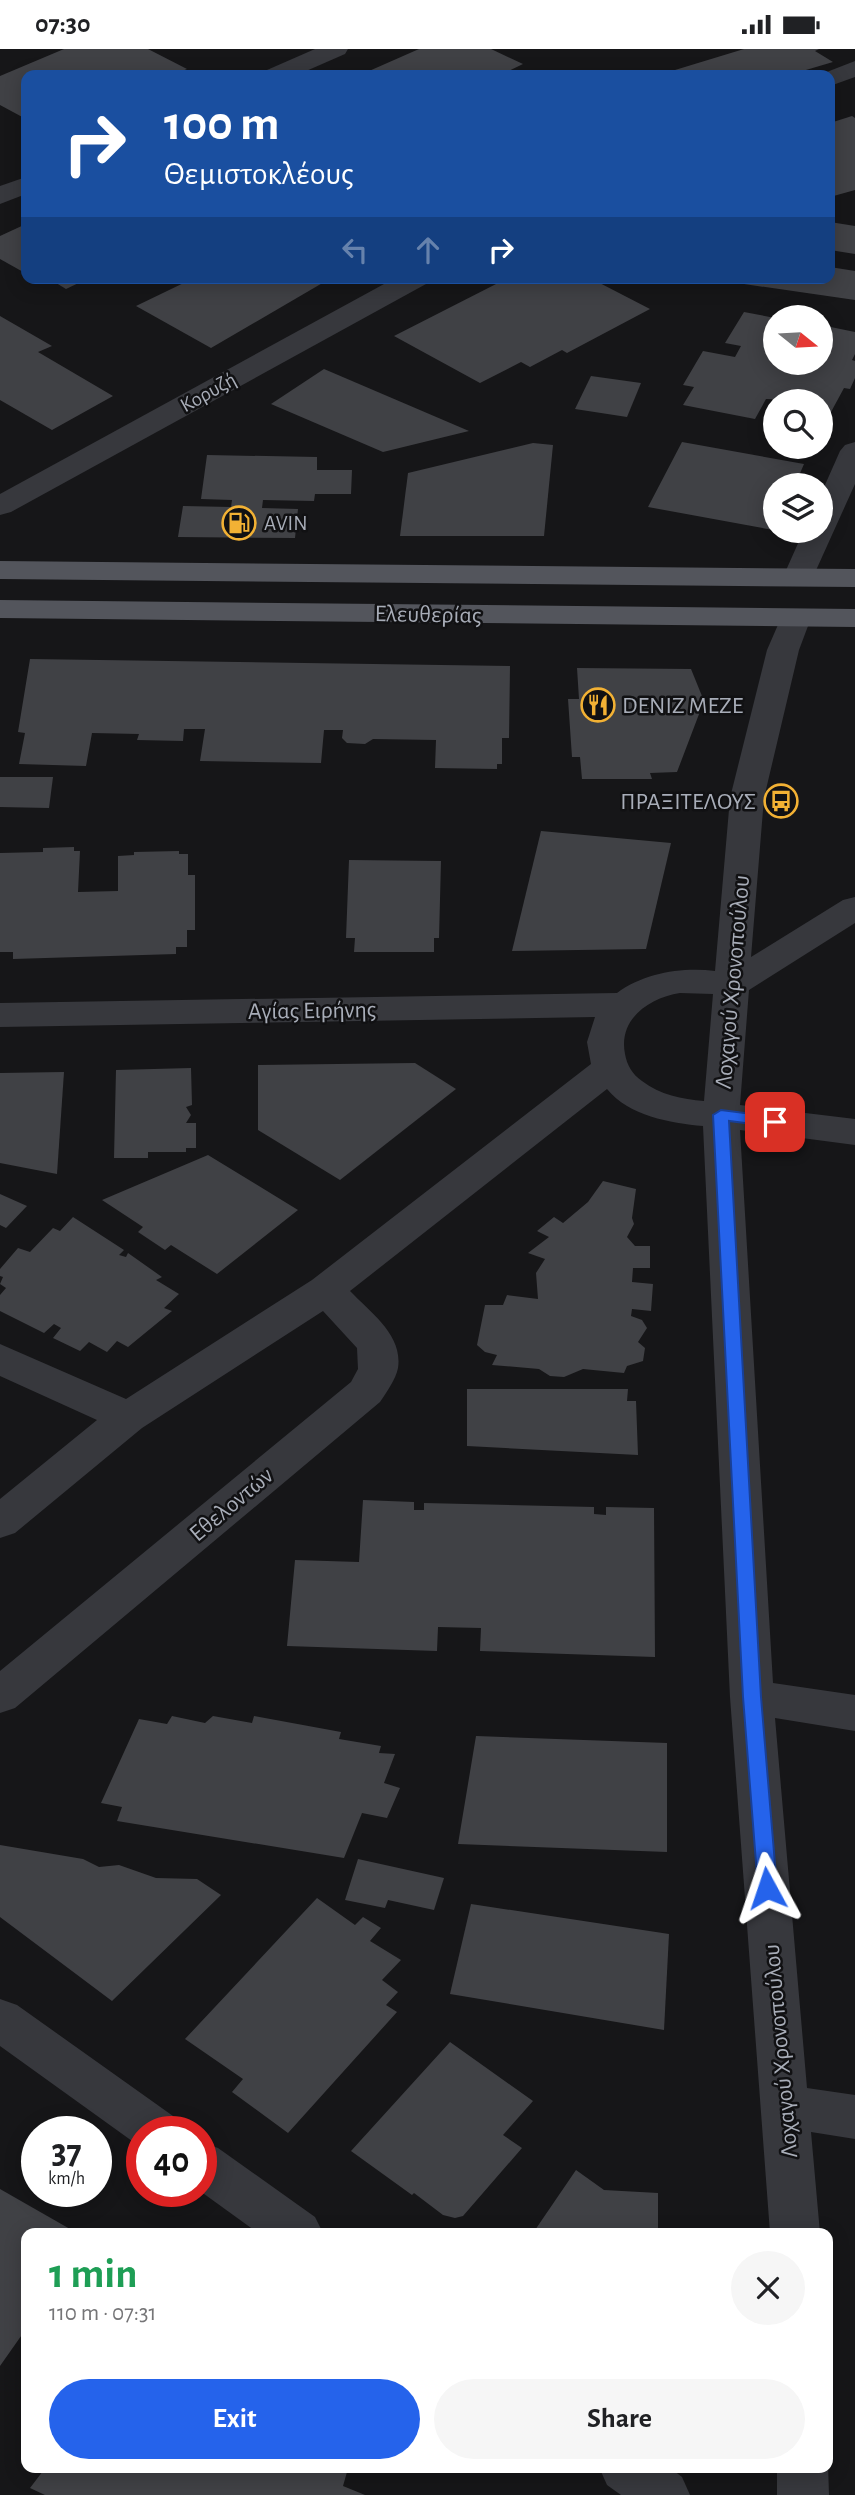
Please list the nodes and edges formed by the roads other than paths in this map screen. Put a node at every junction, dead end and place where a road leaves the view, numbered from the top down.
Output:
1 (336, 49) edge
2 (855, 68) edge
3 (288, 70) edge
4 (835, 76) edge
5 (21, 187) edge
6 (0, 197) edge
7 (405, 284) edge
8 (855, 451) edge
9 (833, 499) edge
10 (0, 506) edge
11 (813, 543) edge
12 (7, 564) edge
13 (798, 577) junction
14 (855, 578) edge
15 (0, 609) edge
16 (795, 618) junction
17 (855, 618) edge
18 (855, 908) edge
19 (732, 985) junction
20 (624, 1005) junction
21 (0, 1015) edge
22 (610, 1068) junction
23 (721, 1115) junction
24 (855, 1132) edge
25 (326, 1290) junction
26 (0, 1359) edge
27 (128, 1417) junction
28 (0, 1522) edge
29 (0, 1696) edge
30 (752, 1697) junction
31 (855, 1713) edge
32 (0, 2020) edge
33 (785, 2106) junction
34 (135, 2116) edge
35 (855, 2117) edge
36 (217, 2175) edge
37 (291, 2228) edge
38 (795, 2228) edge
39 (633, 2473) edge
40 (803, 2473) edge
41 (664, 2495) edge
42 (803, 2495) edge

1 - 3 street
2 - 4 street
5 - 6 street
7 - 10 street, Κορυζή
8 - 9 street
11 - 13 street
12 - 13 main road, Ελευθερίας
13 - 14 main road, Ελευθερίας
15 - 16 main road, Ελευθερίας
16 - 17 main road, Ελευθερίας
16 - 19 street, Λοχαγού Χρονοπούλου
18 - 19 street
19 - 20 street
19 - 23 street, Λοχαγού Χρονοπούλου
20 - 21 street, Αγίας Ειρήνης
20 - 22 street
22 - 23 street
22 - 25 street
23 - 24 street
23 - 30 street, Λοχαγού Χρονοπούλου
25 - 27 street
25 - 29 street, Εθελοντών
26 - 27 street
27 - 28 street
30 - 31 street
30 - 33 street, Λοχαγού Χρονοπούλου
32 - 34 street
33 - 35 street
33 - 38 street, Λοχαγού Χρονοπούλου
36 - 37 street
39 - 41 street
40 - 42 street

